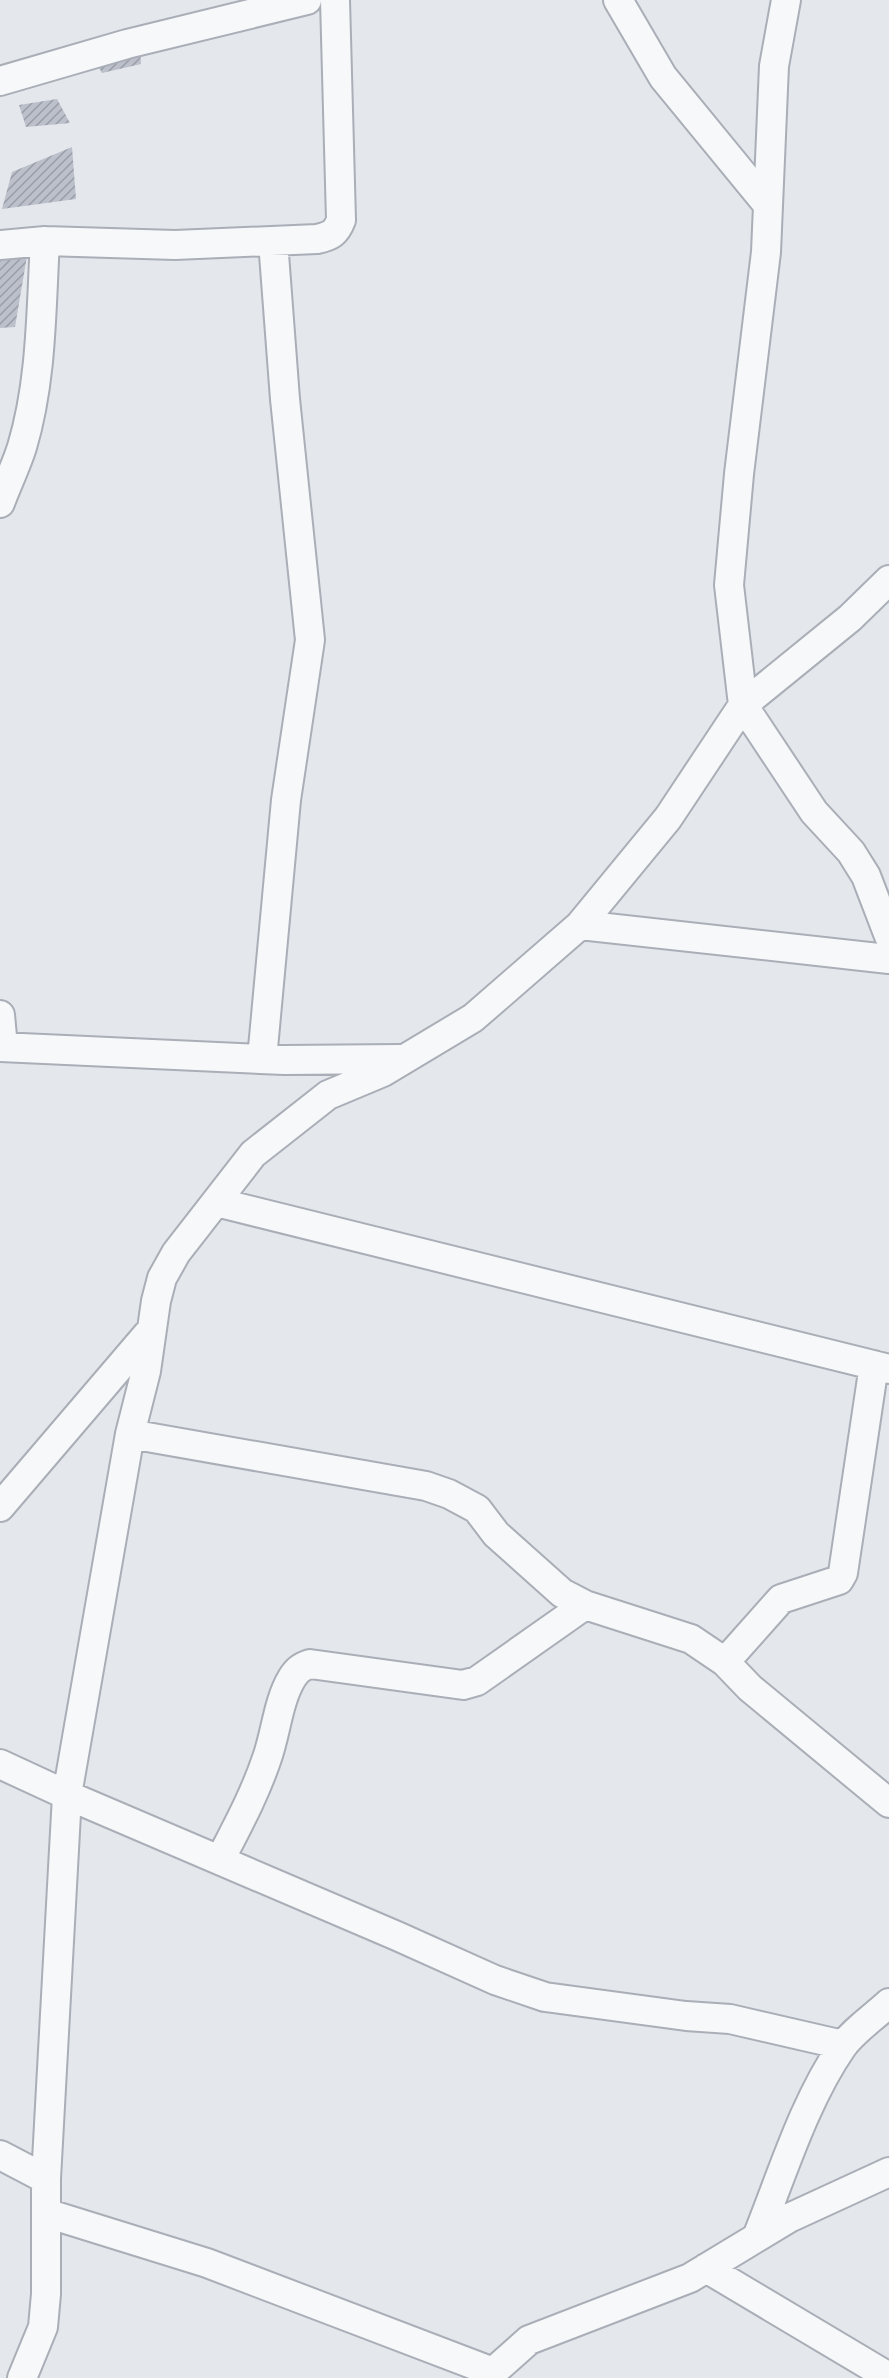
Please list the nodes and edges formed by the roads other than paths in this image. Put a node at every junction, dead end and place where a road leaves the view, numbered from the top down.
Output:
1 (308, 0) edge
2 (335, 0) edge
3 (618, 0) edge
4 (786, 0) edge
5 (0, 81) edge
6 (768, 205) junction
7 (45, 241) junction
8 (273, 242) junction
9 (0, 245) edge
10 (0, 503) edge
11 (889, 580) edge
12 (743, 705) junction
13 (580, 925) junction
14 (889, 936) edge
15 (889, 958) edge
16 (0, 1015) edge
17 (2, 1047) edge
18 (262, 1059) junction
19 (405, 1059) junction
20 (216, 1202) junction
21 (152, 1329) junction
22 (882, 1367) edge
23 (130, 1434) junction
24 (12, 1475) edge
25 (0, 1507) edge
26 (585, 1605) junction
27 (725, 1662) junction
28 (0, 1764) edge
29 (66, 1795) junction
30 (889, 1803) edge
31 (220, 1860) junction
32 (889, 2003) edge
33 (843, 2045) junction
34 (0, 2155) edge
35 (889, 2172) edge
36 (46, 2179) junction
37 (46, 2213) junction
38 (757, 2237) junction
39 (706, 2268) junction
40 (492, 2375) edge
41 (889, 2377) edge
42 (22, 2378) edge

1 - 5 street
2 - 8 street
3 - 6 street
4 - 6 street
6 - 12 street
7 - 8 street
7 - 9 street
7 - 10 street
8 - 18 street
11 - 12 street
12 - 13 street
12 - 14 street
13 - 15 street
13 - 19 street
16 - 17 street
17 - 18 street
18 - 19 street
19 - 20 street
20 - 21 street
20 - 22 street
21 - 23 street
21 - 24 street
22 - 27 street
23 - 26 street
23 - 29 street
24 - 25 street
26 - 27 street
26 - 31 street
27 - 30 street
28 - 29 street
29 - 31 street
29 - 36 street
31 - 33 street
32 - 33 street
33 - 38 street
34 - 36 street
35 - 38 street
36 - 37 street
37 - 40 street
37 - 42 street
38 - 39 street
39 - 40 street
39 - 41 street

